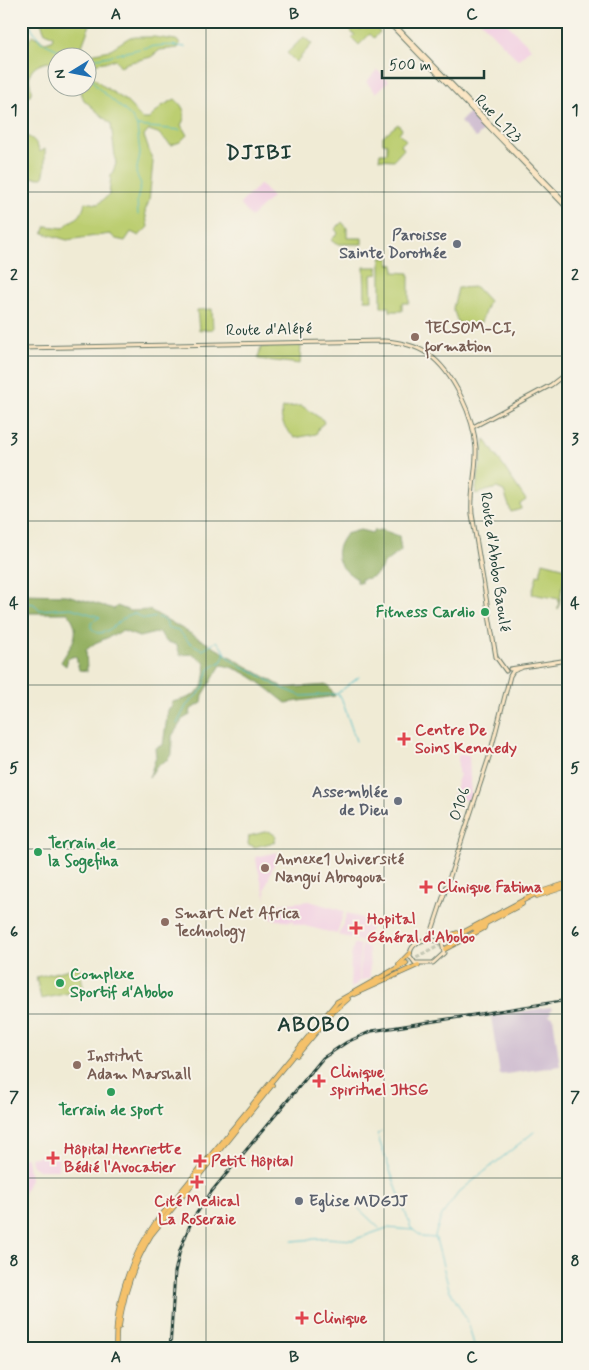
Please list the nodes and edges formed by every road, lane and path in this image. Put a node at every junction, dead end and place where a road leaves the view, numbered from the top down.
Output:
1 (390, 22) edge
2 (568, 207) edge
3 (21, 348) edge
4 (568, 374) edge
5 (473, 427) junction
6 (568, 660) edge
7 (508, 671) junction
8 (568, 885) edge
9 (543, 893) junction
10 (536, 899) dead end
11 (484, 923) junction
12 (432, 931) junction
13 (428, 939) junction
14 (437, 939) junction
15 (451, 940) tunnel mouth
16 (445, 949) junction
17 (410, 953) junction
18 (407, 964) tunnel mouth
19 (418, 965) junction
20 (353, 993) junction
21 (118, 1349) edge

1 - 2 main road, Rue L123
1 - 2 main road, Rue L123
3 - 5 main road, Route d'Alépé
4 - 5 main road
4 - 5 main road
5 - 7 main road, Route d'Abobo Baoulé
6 - 7 main road
7 - 12 main road, O106
8 - 9 main road
8 - 11 main road
9 - 10 main road
9 - 11 main road
11 - 14 main road
11 - 15 main road
11 - 16 main road
12 - 13 main road, O106
12 - 14 main road
13 - 14 main road
13 - 17 main road
14 - 16 main road
16 - 19 main road
17 - 19 main road
17 - 20 main road
18 - 20 main road
19 - 20 main road
20 - 21 main road
20 - 21 main road

